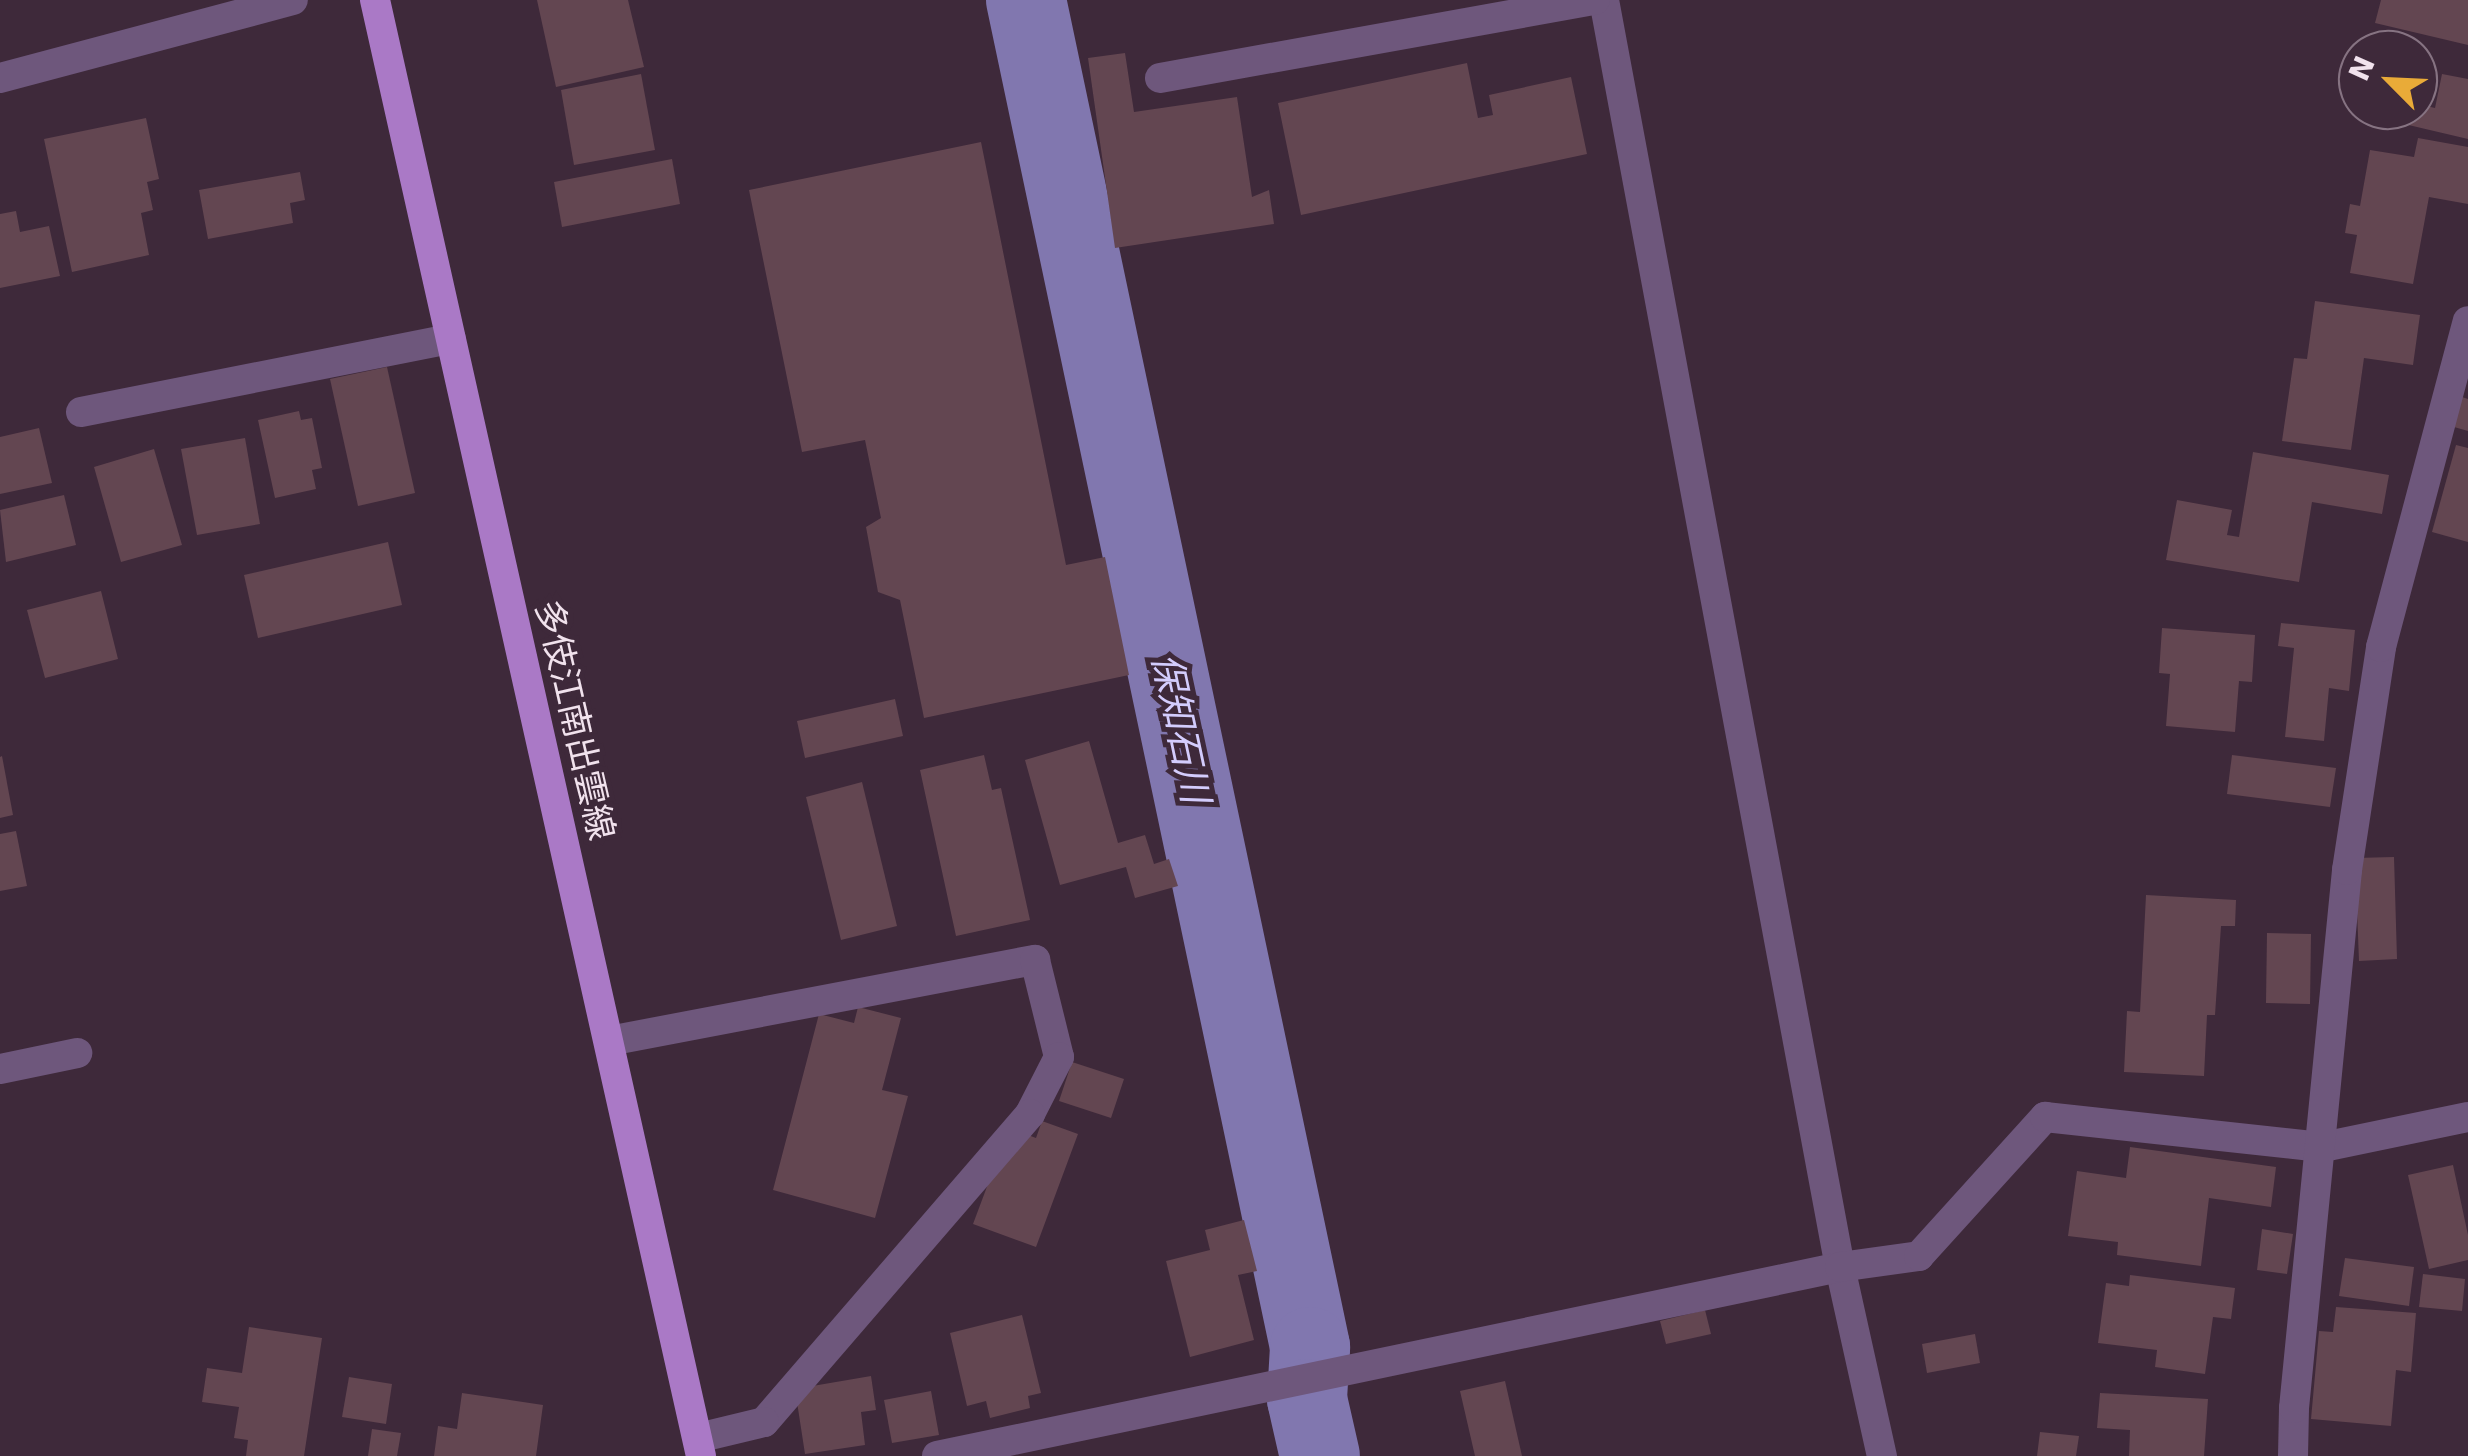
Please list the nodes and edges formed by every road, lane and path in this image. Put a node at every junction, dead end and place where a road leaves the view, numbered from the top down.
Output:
1 (293, 0) edge
2 (375, 0) edge
3 (1595, 0) edge
4 (1604, 0) edge
5 (0, 78) edge
6 (1160, 78) dead end
7 (2468, 321) edge
8 (450, 339) junction
9 (81, 412) dead end
10 (609, 1041) junction
11 (77, 1053) dead end
12 (0, 1069) edge
13 (2468, 1116) edge
14 (2323, 1147) junction
15 (1840, 1267) junction
16 (1078, 1442) edge
17 (700, 1447) edge
18 (936, 1456) edge
19 (1882, 1456) edge
20 (2294, 1456) edge

1 - 5 street
2 - 8 main road, 多伎江南出雲線
3 - 6 street
4 - 15 street
7 - 14 street
8 - 9 street
8 - 10 main road, 多伎江南出雲線
10 - 17 main road, 多伎江南出雲線
10 - 17 street
11 - 12 street
13 - 14 street
14 - 15 street
14 - 20 street
15 - 16 street
15 - 19 street
16 - 18 street

